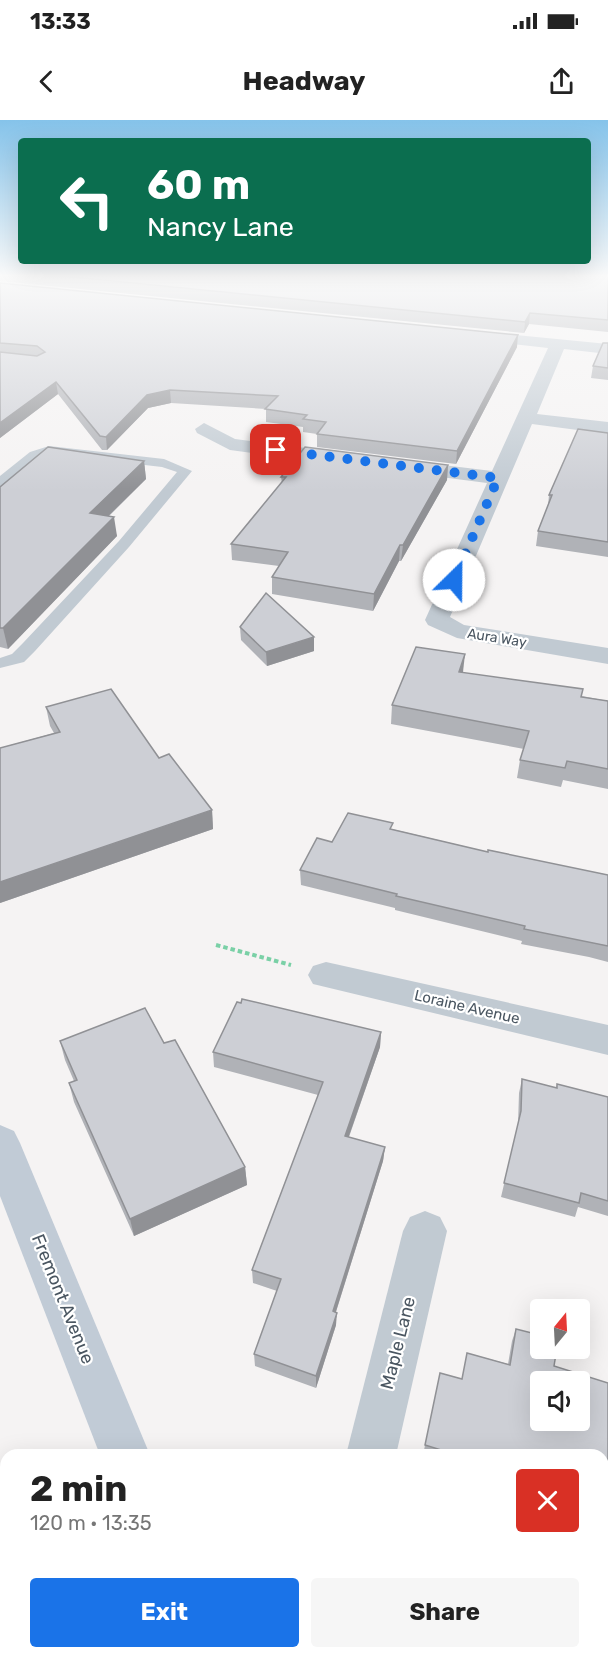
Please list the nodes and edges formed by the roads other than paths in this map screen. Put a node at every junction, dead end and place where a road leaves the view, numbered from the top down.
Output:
1 (557, 347) edge
2 (586, 347) edge
3 (608, 349) edge
4 (528, 418) junction
5 (608, 428) edge
6 (204, 429) dead end
7 (361, 461) edge
8 (384, 464) edge
9 (498, 478) junction
10 (0, 483) edge
11 (608, 656) edge
12 (0, 663) edge
13 (326, 975) road end
14 (608, 1040) edge
15 (0, 1143) edge
16 (425, 1231) dead end
17 (123, 1449) edge
18 (372, 1449) edge

1 - 4 street, Aura Way
2 - 3 street
4 - 5 street
4 - 9 street, Aura Way
6 - 7 street
8 - 9 street
9 - 11 street, Aura Way
10 - 12 lane
13 - 14 street, Loraine Avenue
15 - 17 street, Fremont Avenue
16 - 18 street, Maple Lane

